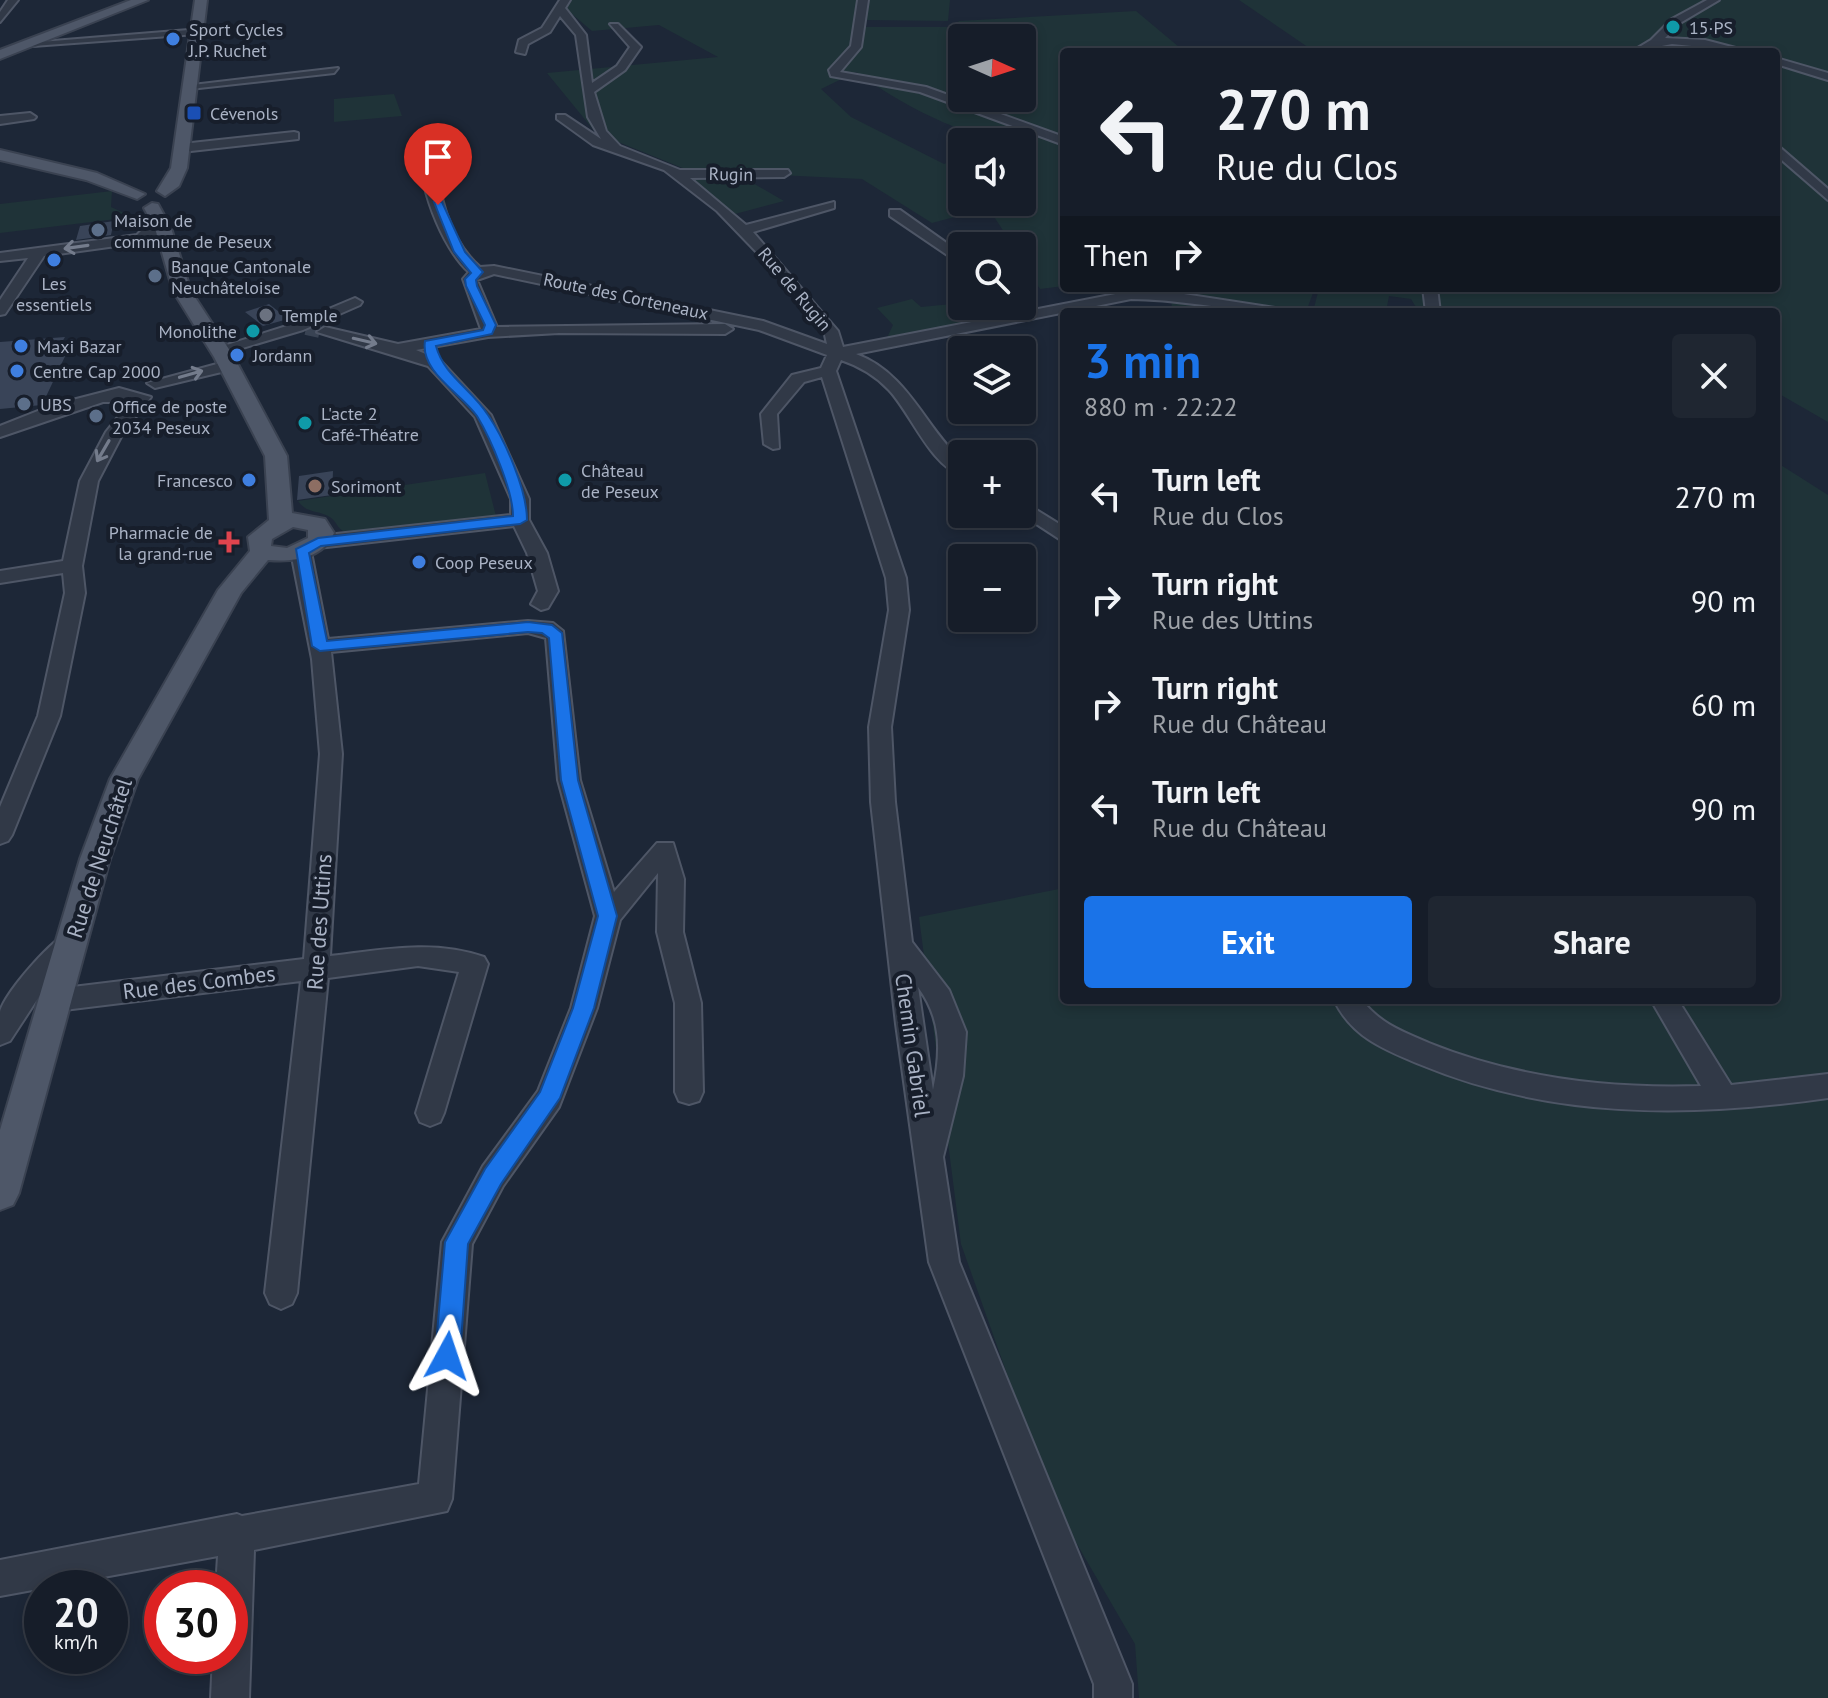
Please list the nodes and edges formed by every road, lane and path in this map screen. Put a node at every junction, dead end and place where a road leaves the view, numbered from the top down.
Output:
1 (13, 0) edge
2 (142, 0) edge
3 (201, 0) edge
4 (863, 0) edge
5 (1714, 0) edge
6 (562, 4) edge
7 (0, 19) edge
8 (614, 26) dead end
9 (197, 31) junction
10 (1655, 42) junction
11 (33, 43) junction
12 (1644, 48) edge
13 (1725, 48) edge
14 (521, 52) dead end
15 (0, 55) edge
16 (1780, 62) edge
17 (333, 73) dead end
18 (1828, 77) edge
19 (190, 86) junction
20 (589, 91) junction
21 (30, 117) dead end
22 (561, 117) dead end
23 (0, 120) edge
24 (285, 133) dead end
25 (1060, 140) edge
26 (426, 147) dead end
27 (182, 148) junction
28 (622, 150) junction
29 (1780, 152) edge
30 (0, 155) edge
31 (784, 173) dead end
32 (678, 174) junction
33 (165, 191) junction
34 (137, 194) junction
35 (1828, 196) edge
36 (829, 205) dead end
37 (155, 213) junction
38 (895, 213) dead end
39 (744, 230) junction
40 (948, 251) edge
41 (39, 252) junction
42 (0, 257) edge
43 (477, 272) junction
44 (355, 302) dead end
45 (1036, 308) edge
46 (1249, 308) edge
47 (0, 311) edge
48 (985, 320) edge
49 (747, 328) dead end
50 (325, 332) tunnel mouth
51 (488, 332) junction
52 (430, 344) junction
53 (398, 349) junction
54 (223, 358) junction
55 (832, 362) junction
56 (434, 363) junction
57 (149, 390) junction
58 (0, 432) edge
59 (773, 444) dead end
60 (948, 457) edge
61 (1036, 516) edge
62 (520, 520) junction
63 (281, 523) junction
64 (1060, 533) edge
65 (310, 547) junction
66 (262, 552) junction
67 (72, 566) junction
68 (0, 577) edge
69 (541, 604) dead end
70 (320, 646) junction
71 (1, 827) edge
72 (608, 916) junction
73 (71, 942) junction
74 (316, 967) junction
75 (56, 1000) junction
76 (1350, 1004) edge
77 (1666, 1004) edge
78 (0, 1033) edge
79 (1828, 1086) edge
80 (689, 1092) dead end
81 (1723, 1097) junction
82 (430, 1113) dead end
83 (0, 1193) edge
84 (281, 1293) dead end
85 (237, 1532) junction
86 (0, 1578) edge
87 (230, 1698) edge
88 (1113, 1698) edge

1 - 7 street
2 - 11 main road
3 - 9 main road
4 - 25 street
5 - 10 street
6 - 14 street
6 - 20 street
8 - 20 street
9 - 11 street
9 - 19 main road
10 - 12 street
10 - 13 street
11 - 15 main road
16 - 18 street
17 - 19 street
19 - 27 main road
20 - 28 street
21 - 23 street
22 - 28 street, Rue de Rugin
24 - 27 street
26 - 43 street
27 - 33 main road
28 - 32 street, Rue de Rugin
29 - 35 street
30 - 34 main road
31 - 32 street, Rugin
32 - 39 street, Rue de Rugin
33 - 34 main road
33 - 37 main road
34 - 37 main road
36 - 39 street, Rue de Rugin
37 -> 41 street
37 - 54 main road
38 - 40 street
39 - 55 street, Rue de Rugin
41 - 42 street
41 - 47 street
43 - 51 street
43 - 55 street, Route des Corteneaux
44 - 54 street
45 - 46 street
48 - 55 street
49 - 51 street
50 -> 53 street
51 - 52 street
52 - 53 street
52 - 56 street
53 - 56 street
57 -> 54 street
54 - 63 main road
55 - 59 street
55 - 60 street, Route des Corteneaux
55 - 88 street, Chemin Gabriel
56 - 62 street
57 - 58 street
57 -> 67 street
61 - 64 street
62 - 65 street
62 - 69 street
63 - 65 main road
63 - 66 main road, Rue de Neuchâtel
65 - 66 main road
65 - 70 street, Rue des Uttins
66 - 73 main road, Rue de Neuchâtel
67 - 68 street
67 - 71 street
70 - 72 street
70 - 74 street, Rue des Uttins
72 - 80 street
72 - 85 street
73 - 75 main road, Rue de Neuchâtel
73 - 78 street
74 - 75 street, Rue des Combes
74 - 82 street, Rue des Combes
74 - 84 street, Rue des Uttins
75 - 83 main road, Rue de Neuchâtel
76 - 81 street
77 - 81 street
79 - 81 street
85 - 86 street
85 - 87 street

